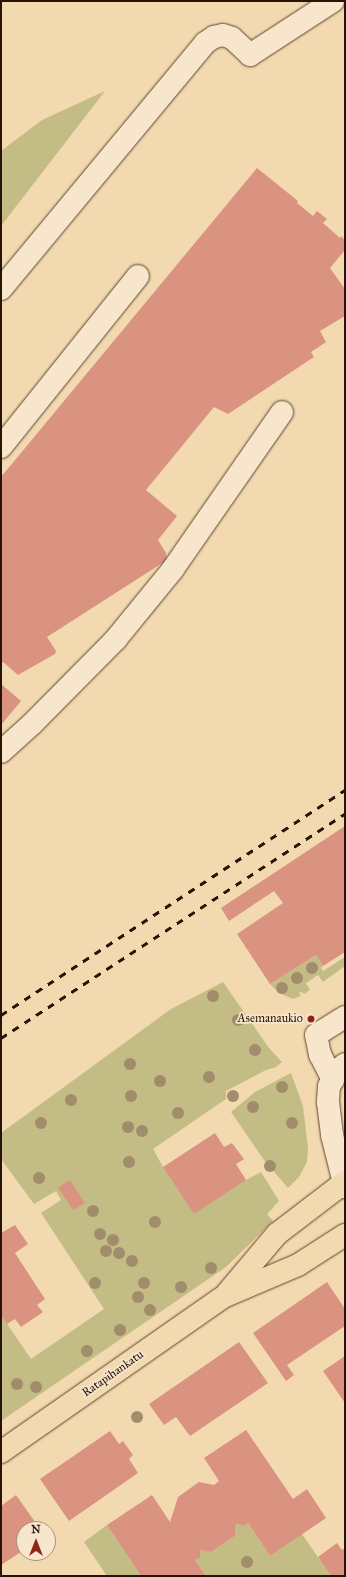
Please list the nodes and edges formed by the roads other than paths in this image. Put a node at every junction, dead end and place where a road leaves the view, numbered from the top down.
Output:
1 (333, 1) edge
2 (138, 276) dead end
3 (1, 289) edge
4 (282, 412) dead end
5 (1, 447) edge
6 (1, 752) edge
7 (345, 1017) edge
8 (339, 1072) edge
9 (345, 1184) edge
10 (345, 1235) edge
11 (224, 1296) junction
12 (1, 1452) edge

1 - 3 lane
2 - 5 lane
4 - 6 lane
7 - 8 lane
8 - 9 lane
9 - 11 main road, Ratapihankatu
10 - 11 main road, Ratapihankatu
11 - 12 main road, Ratapihankatu

